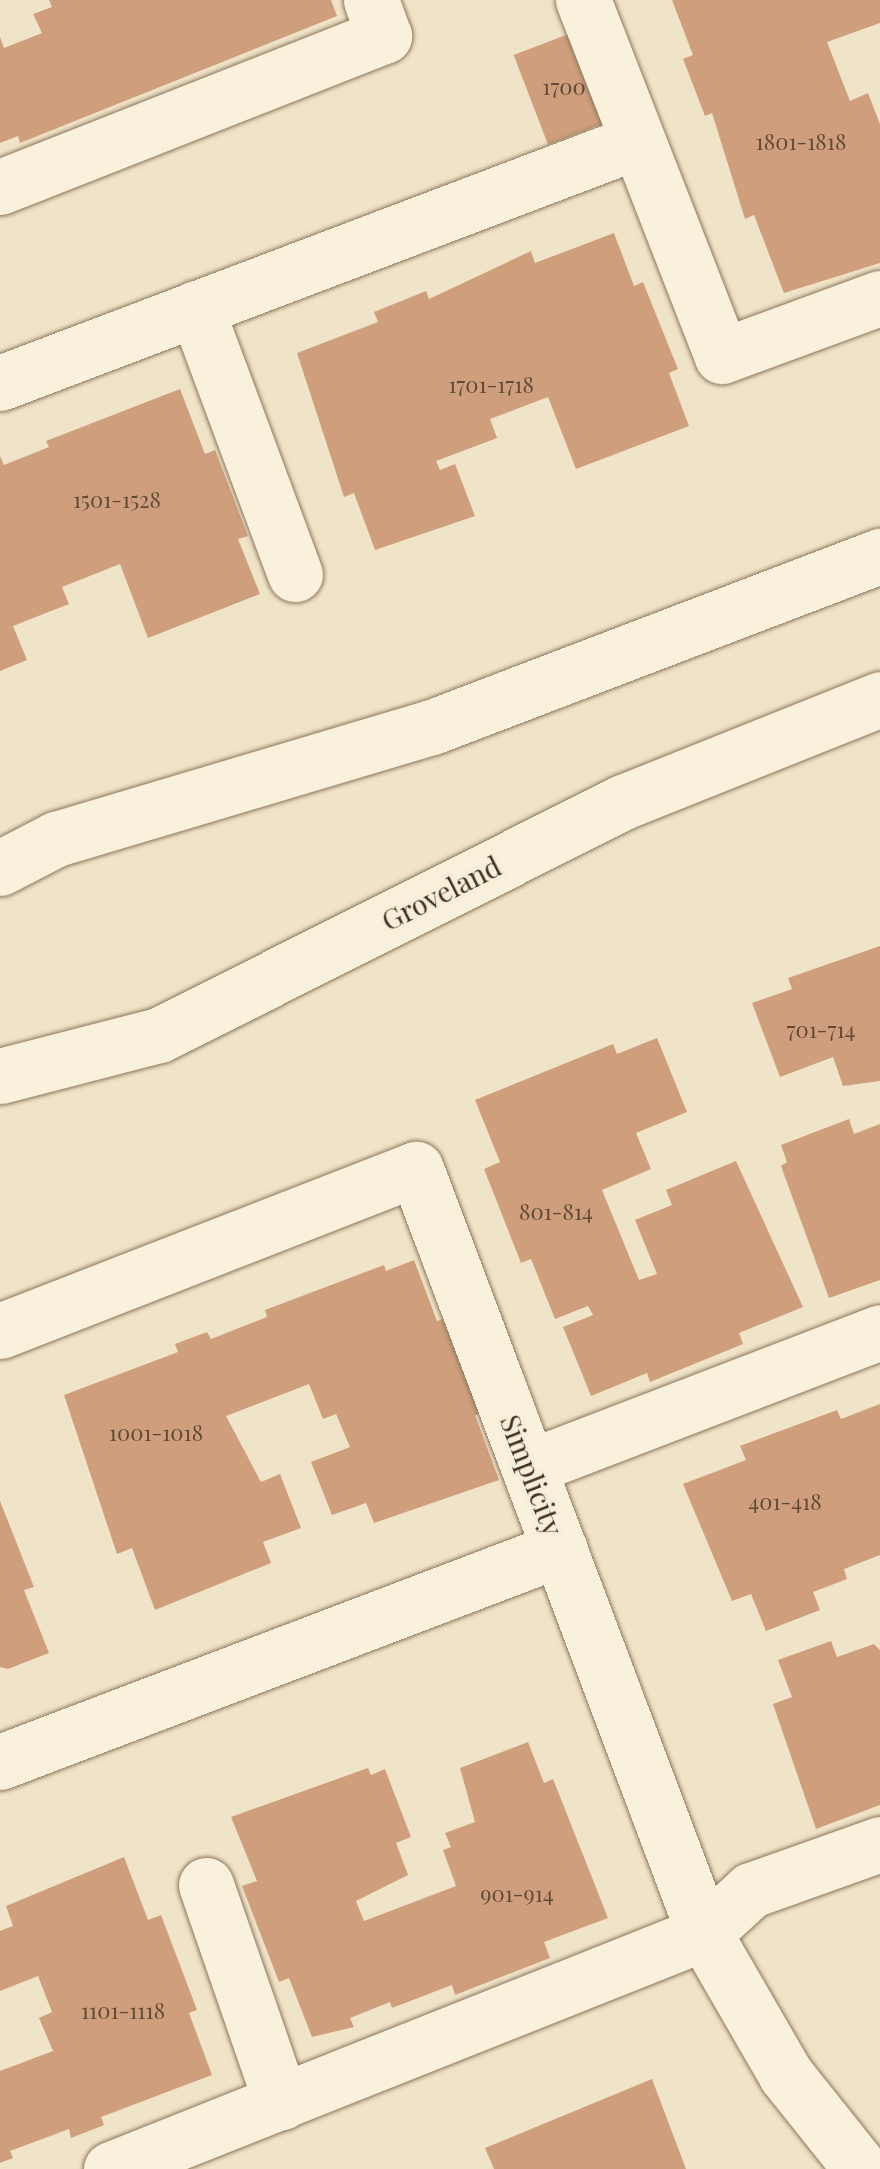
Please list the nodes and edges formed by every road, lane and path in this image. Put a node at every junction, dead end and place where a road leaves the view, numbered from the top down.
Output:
1 (372, 0) edge
2 (583, 0) edge
3 (638, 142) junction
4 (0, 187) edge
5 (880, 298) edge
6 (196, 308) junction
7 (0, 382) edge
8 (880, 556) edge
9 (295, 574) dead end
10 (880, 699) edge
11 (0, 868) edge
12 (0, 1076) edge
13 (0, 1331) edge
14 (880, 1332) edge
15 (528, 1467) junction
16 (560, 1549) junction
17 (0, 1762) edge
18 (880, 1844) edge
19 (206, 1885) dead end
20 (704, 1933) junction
21 (281, 2102) junction
22 (111, 2169) edge
23 (862, 2169) edge

1 - 4 street
2 - 3 street
3 - 5 street
3 - 6 street
6 - 7 street
6 - 9 street
8 - 11 street
10 - 12 street, Groveland
13 - 15 street, Simplicity
14 - 15 street
15 - 16 street, Simplicity
16 - 17 street
16 - 20 street, Simplicity
18 - 20 street
19 - 21 street
20 - 21 street
20 - 23 street, Simplicity
21 - 22 street

